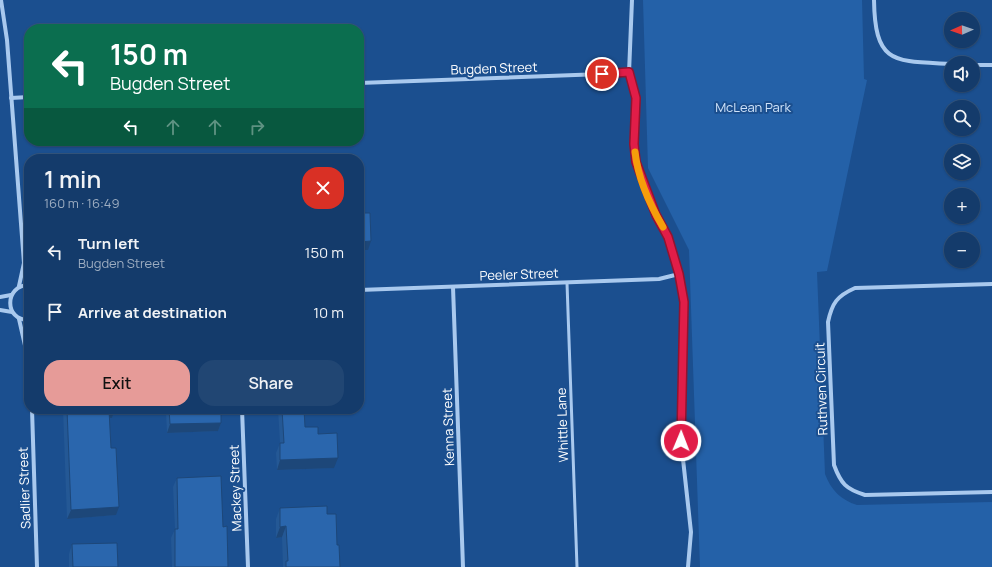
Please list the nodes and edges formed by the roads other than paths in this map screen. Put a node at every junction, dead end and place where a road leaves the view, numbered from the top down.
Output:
1 (1, 0) edge
2 (632, 0) edge
3 (874, 0) edge
4 (944, 64) edge
5 (980, 64) edge
6 (992, 65) edge
7 (629, 72) junction
8 (364, 84) edge
9 (24, 97) edge
10 (11, 98) junction
11 (24, 263) joint
12 (679, 274) junction
13 (567, 283) junction
14 (992, 284) edge
15 (19, 286) junction
16 (24, 286) edge
17 (453, 287) junction
18 (364, 290) edge
19 (11, 295) junction
20 (0, 297) edge
21 (0, 310) edge
22 (12, 312) junction
23 (19, 319) junction
24 (24, 320) edge
25 (24, 341) edge
26 (32, 414) edge
27 (242, 414) edge
28 (992, 492) edge
29 (37, 567) edge
30 (248, 567) edge
31 (462, 567) edge
32 (577, 567) edge
33 (688, 567) edge

1 - 10 street
2 - 7 street
3 - 4 street
5 - 6 street
7 - 8 street, Bugden Street
7 - 12 street
9 - 10 street
10 - 11 street
11 - 15 street
12 - 13 street, Peeler Street
12 - 33 street
13 - 17 street, Peeler Street
13 - 32 lane, Whittle Lane
14 - 28 street, Ruthven Circuit
15 - 16 street
15 - 19 street
17 - 18 street, Peeler Street
17 - 31 street, Kenna Street
19 - 20 street
19 - 22 street
21 - 22 street
22 - 23 street
23 - 24 street
23 - 25 street
26 - 29 street, Sadlier Street
27 - 30 street, Mackey Street

